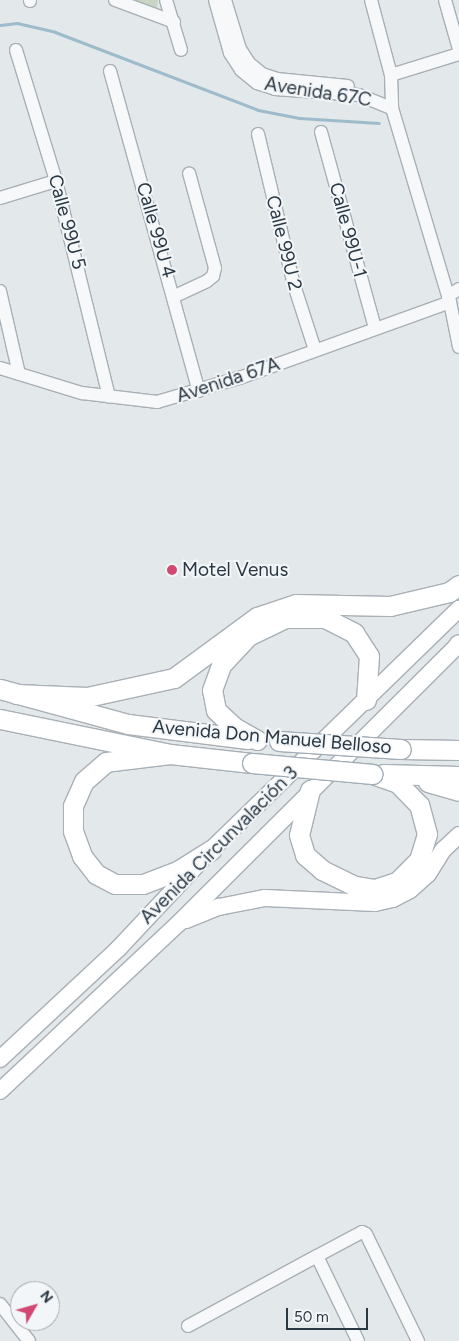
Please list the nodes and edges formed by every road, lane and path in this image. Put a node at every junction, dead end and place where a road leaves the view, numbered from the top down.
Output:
1 (115, 0) edge
2 (166, 0) edge
3 (215, 0) edge
4 (225, 0) edge
5 (371, 0) edge
6 (445, 0) edge
7 (174, 22) junction
8 (459, 49) edge
9 (16, 50) dead end
10 (181, 50) dead end
11 (459, 54) edge
12 (245, 66) junction
13 (110, 71) dead end
14 (391, 75) junction
15 (392, 108) junction
16 (321, 132) dead end
17 (258, 134) dead end
18 (189, 174) dead end
19 (56, 181) junction
20 (0, 198) edge
21 (0, 291) edge
22 (452, 295) edge
23 (175, 296) junction
24 (375, 328) junction
25 (459, 347) edge
26 (315, 350) junction
27 (0, 368) edge
28 (19, 374) junction
29 (199, 391) junction
30 (109, 397) junction
31 (459, 585) edge
32 (459, 609) edge
33 (459, 644) edge
34 (8, 691) edge
35 (366, 700) junction
36 (0, 719) edge
37 (257, 740) junction
38 (459, 750) edge
39 (170, 754) junction
40 (372, 774) junction
41 (398, 774) junction
42 (459, 776) edge
43 (310, 790) junction
44 (459, 791) edge
45 (459, 835) edge
46 (211, 850) junction
47 (179, 922) junction
48 (0, 1059) edge
49 (0, 1091) edge
50 (317, 1256) junction
51 (2, 1310) edge
52 (188, 1326) dead end
53 (29, 1341) edge
54 (358, 1341) edge
55 (418, 1341) edge

1 - 7 street
2 - 7 street
3 - 12 street
4 - 12 street
5 - 14 street
6 - 8 street
7 - 10 street
9 - 19 street, Calle 99U 5
11 - 14 street
12 - 15 street, Avenida 67C
13 - 23 street, Calle 99U 4
14 - 15 street
15 - 22 street
16 - 24 street, Calle 99U-1
17 - 26 street, Calle 99U 2
18 - 23 street
19 - 20 street
19 - 30 street, Calle 99U 5
21 - 28 street
22 - 24 street, Avenida 67A
22 - 25 street
23 - 29 street, Calle 99U 4
24 - 26 street, Avenida 67A
26 - 29 street, Avenida 67A
27 - 28 street, Avenida 67A
28 - 30 street, Avenida 67A
29 - 30 street, Avenida 67A
31 - 34 main road
32 - 35 main road, Avenida Circunvalación 3
33 - 43 main road, Avenida Circunvalación 3
34 - 37 main road, Avenida Don Manuel Belloso
35 - 37 main road
35 - 46 main road, Avenida Circunvalación 3
36 - 39 main road, Avenida Don Manuel Belloso
37 - 38 main road, Avenida Don Manuel Belloso, bridge
39 - 40 main road, Avenida Don Manuel Belloso, bridge
39 - 46 main road
40 - 41 main road, Avenida Don Manuel Belloso
40 - 43 main road
41 - 42 main road, Avenida Don Manuel Belloso
41 - 44 main road
43 - 47 main road, Avenida Circunvalación 3
45 - 47 main road
46 - 48 main road, Avenida Circunvalación 3
47 - 49 main road, Avenida Circunvalación 3
50 - 52 street
50 - 54 street
50 - 55 street
51 - 53 street

